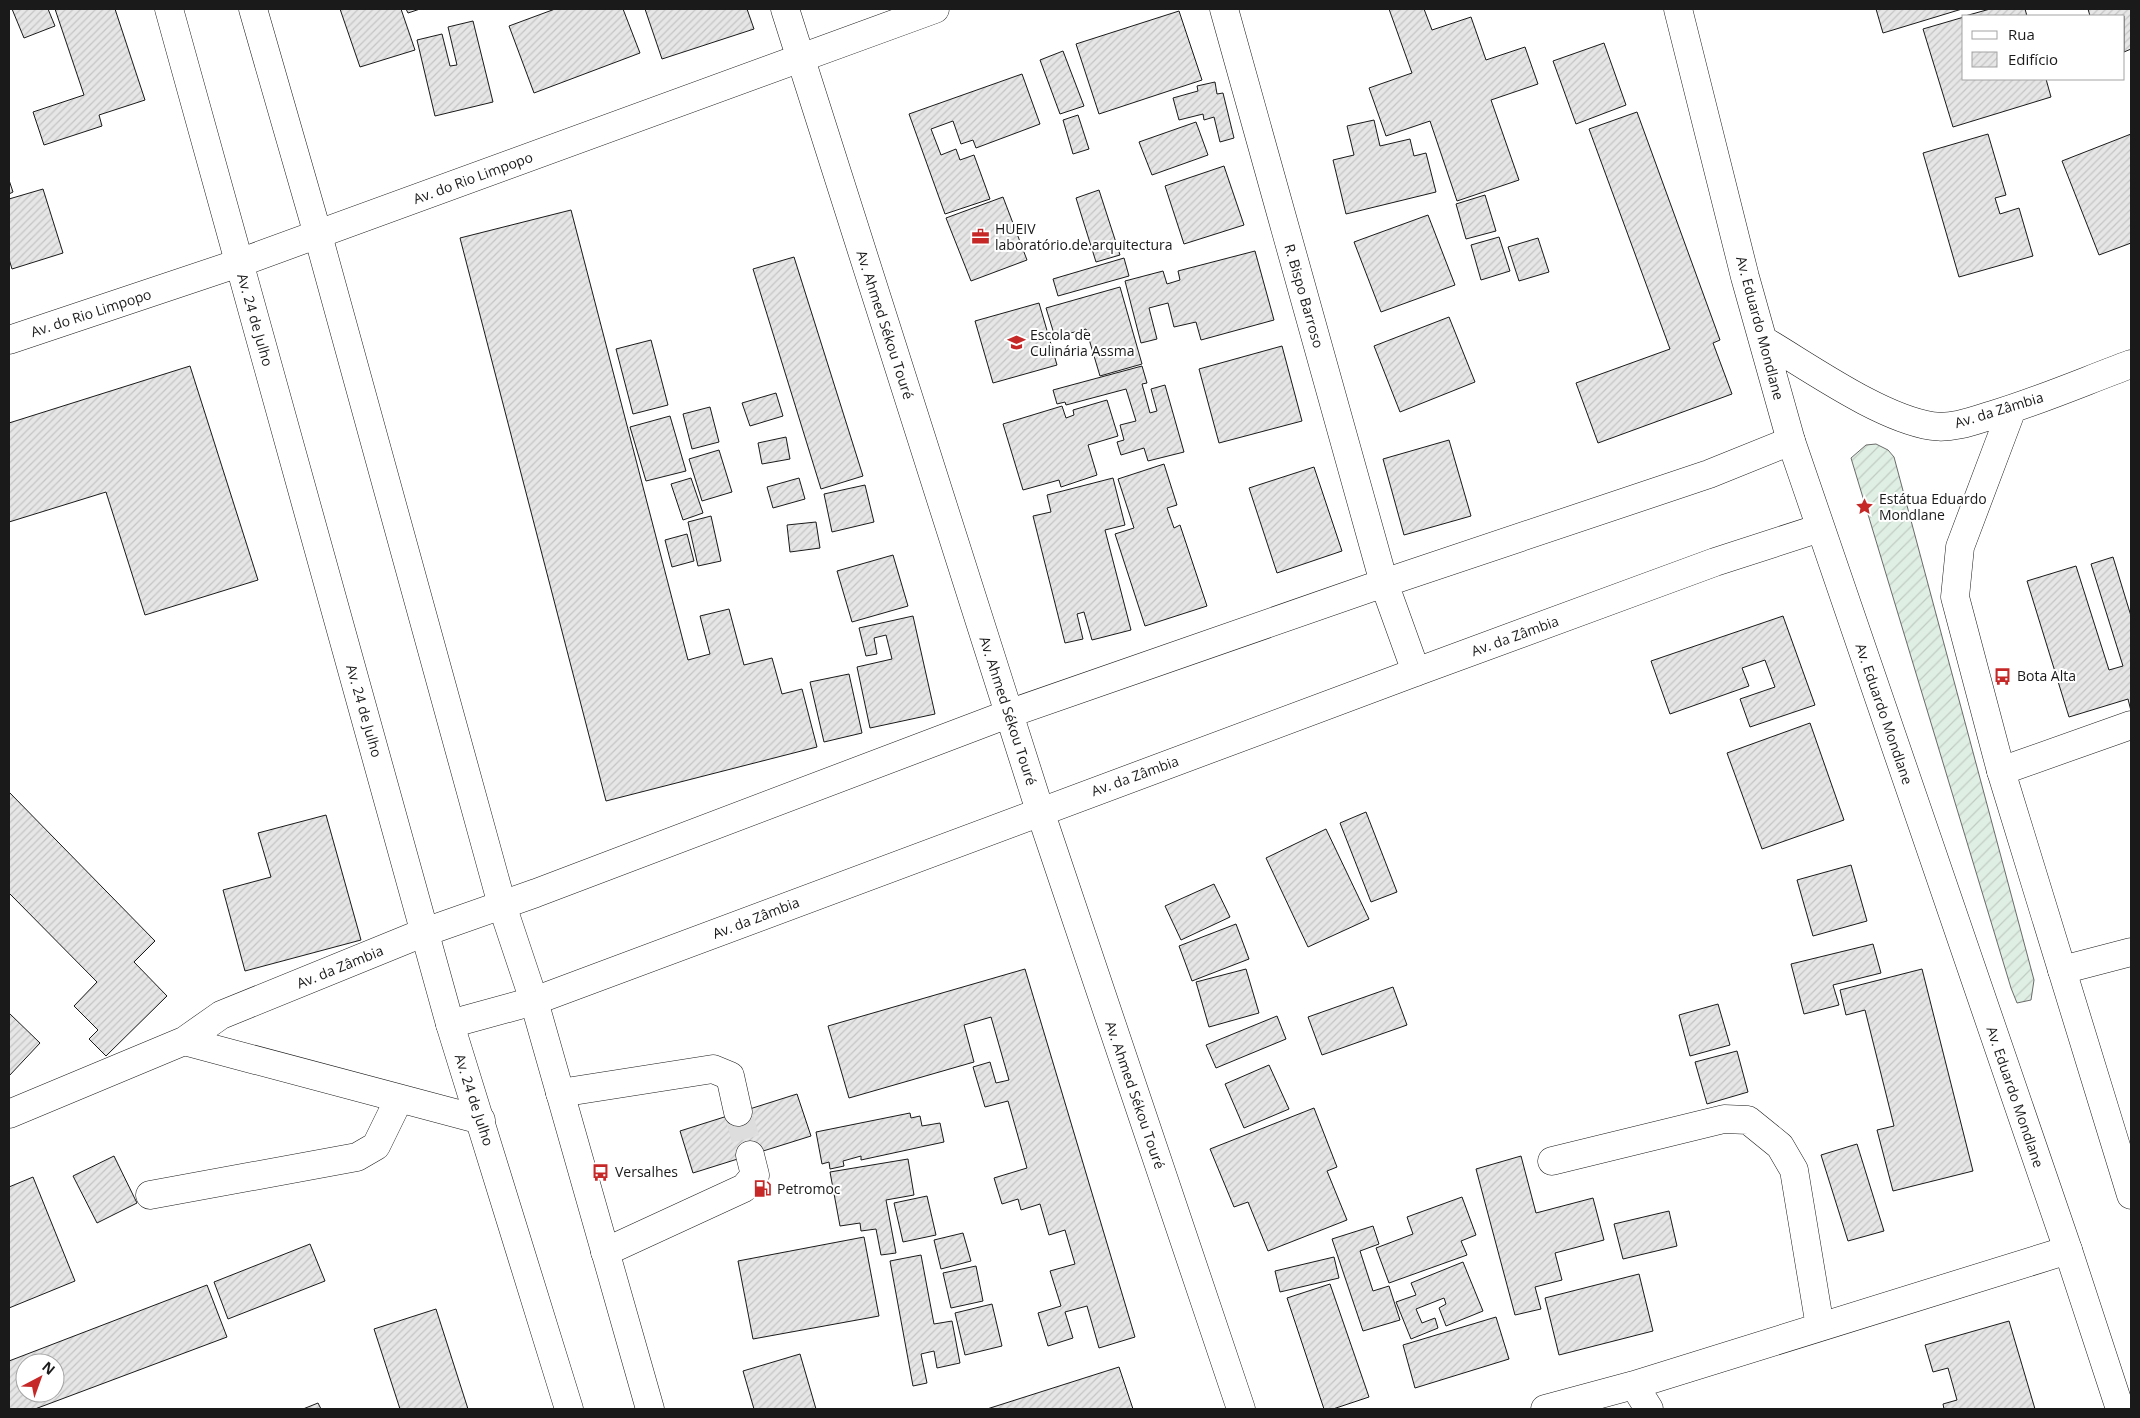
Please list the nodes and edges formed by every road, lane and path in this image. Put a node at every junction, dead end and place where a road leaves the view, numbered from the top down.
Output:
1 (169, 9) edge
2 (253, 9) edge
3 (784, 9) edge
4 (935, 9) edge
5 (1224, 9) edge
6 (1678, 9) edge
7 (800, 58) junction
8 (318, 235) junction
9 (240, 264) junction
10 (9, 340) edge
11 (1763, 340) junction
12 (2131, 364) edge
13 (2012, 409) junction
14 (1791, 441) junction
15 (1820, 528) junction
16 (1384, 583) junction
17 (1416, 672) junction
18 (1008, 714) junction
19 (2131, 725) edge
20 (2001, 772) junction
21 (1040, 811) junction
22 (502, 905) junction
23 (426, 932) junction
24 (2131, 952) edge
25 (2062, 970) junction
26 (534, 1001) junction
27 (450, 1024) junction
28 (184, 1042) junction
29 (560, 1093) junction
30 (399, 1099) junction
31 (738, 1112) tunnel mouth
32 (9, 1114) edge
33 (481, 1120) junction
34 (750, 1155) tunnel mouth
35 (1552, 1161) dead end
36 (150, 1195) dead end
37 (2131, 1195) edge
38 (2068, 1250) junction
39 (605, 1252) junction
40 (1820, 1327) junction
41 (1634, 1385) junction
42 (569, 1409) edge
43 (650, 1409) edge
44 (1241, 1409) edge
45 (1545, 1409) edge
46 (1650, 1409) edge
47 (2120, 1409) edge

1 - 9 street, Av. 24 de Julho
2 - 8 street
3 - 7 street, Av. Ahmed Sékou Touré
4 - 7 street, Av. do Rio Limpopo
5 - 16 street, R. Bispo Barroso
6 - 11 street, Av. Eduardo Mondlane
7 - 8 street, Av. do Rio Limpopo
7 - 18 street, Av. Ahmed Sékou Touré
8 - 9 street, Av. do Rio Limpopo
8 - 22 street
9 - 10 street, Av. do Rio Limpopo
9 - 23 street, Av. 24 de Julho
11 - 13 street, Av. da Zâmbia
11 - 14 street, Av. Eduardo Mondlane
12 - 13 street, Av. da Zâmbia
13 - 20 street
14 - 15 street, Av. Eduardo Mondlane
14 - 16 street
15 - 17 street, Av. da Zâmbia
15 - 38 street, Av. Eduardo Mondlane
16 - 17 street, R. Bispo Barroso
16 - 18 street
17 - 21 street, Av. da Zâmbia
18 - 21 street, Av. Ahmed Sékou Touré
18 - 22 street, Av. da Zâmbia
19 - 20 street
20 - 25 street
21 - 26 street, Av. da Zâmbia
21 - 44 street, Av. Ahmed Sékou Touré
22 - 23 street, Av. da Zâmbia
22 - 26 street
23 - 27 street, Av. 24 de Julho
23 - 28 street, Av. da Zâmbia
24 - 25 street
25 - 37 street
26 - 27 street, Av. da Zâmbia
26 - 29 street
27 - 33 street, Av. 24 de Julho
28 - 30 street
28 - 32 street, Av. da Zâmbia
29 - 31 street
29 - 39 street
30 - 33 street
30 - 36 street
33 - 42 street, Av. 24 de Julho
34 - 39 street
35 - 40 street
38 - 40 street
38 - 47 street, Av. Eduardo Mondlane
39 - 43 street
40 - 41 street
41 - 45 street
41 - 46 street

